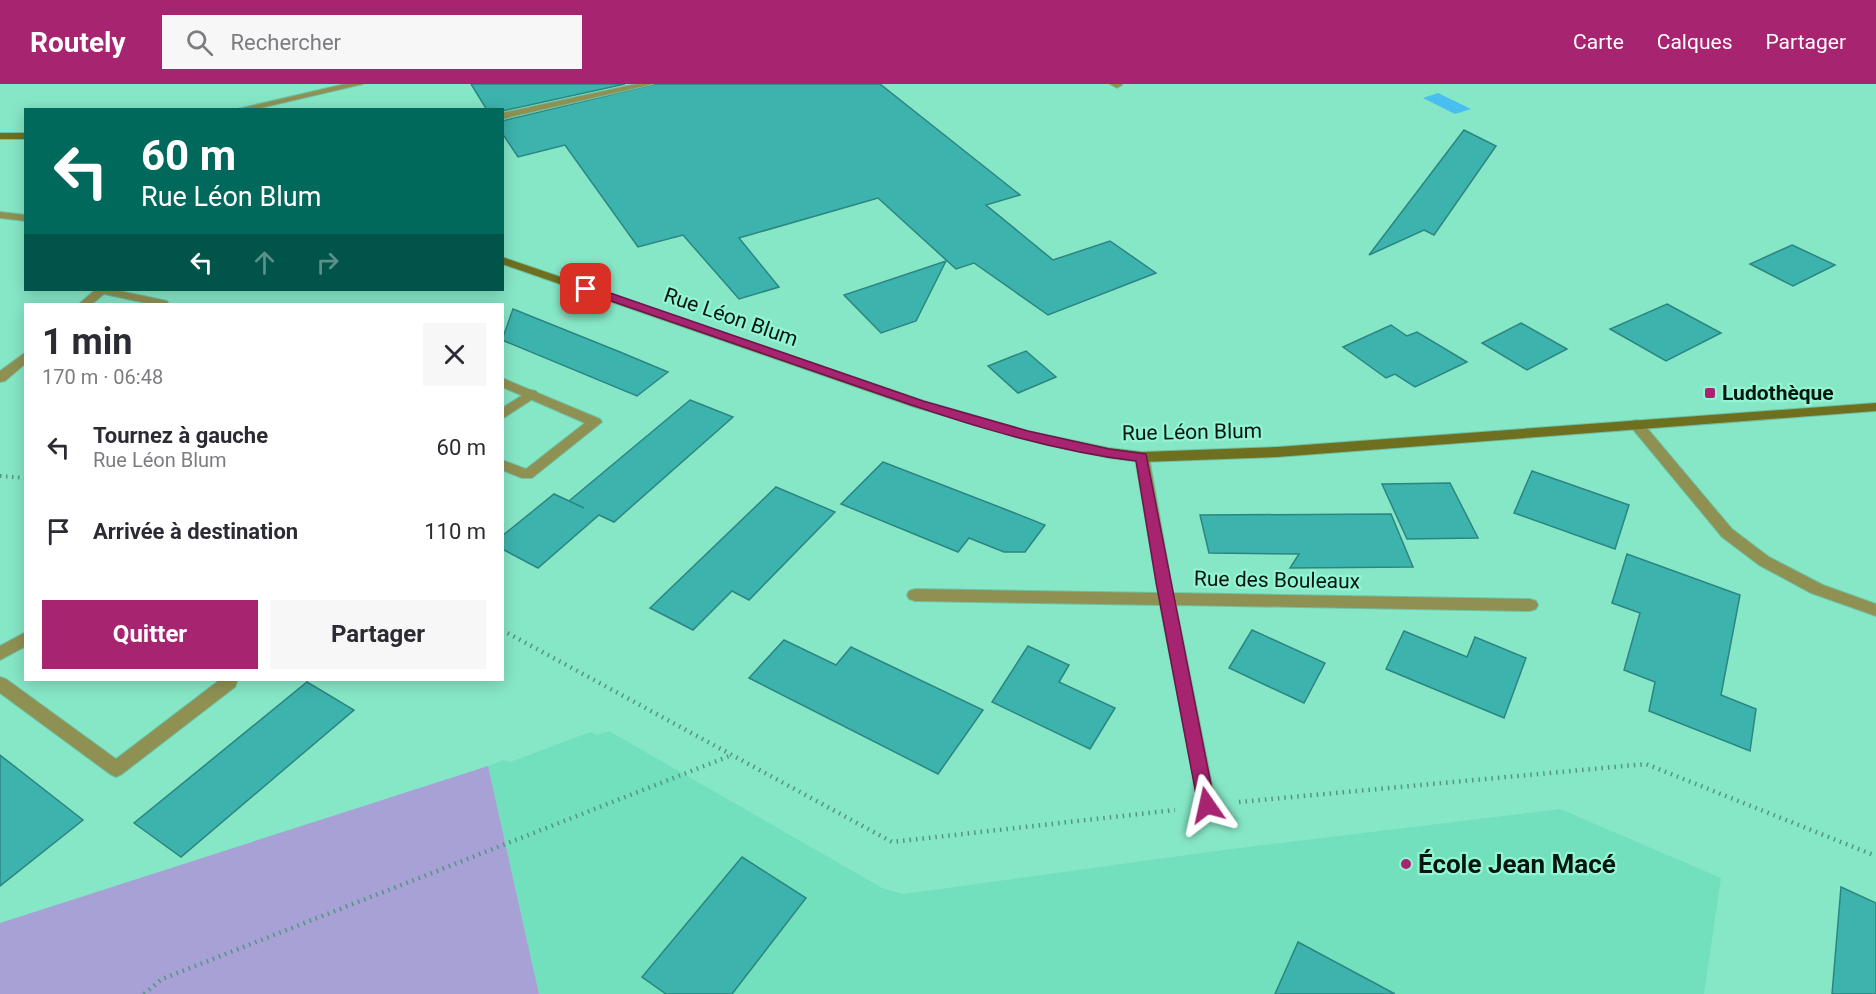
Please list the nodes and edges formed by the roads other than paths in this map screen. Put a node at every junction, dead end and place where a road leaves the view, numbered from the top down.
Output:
1 (358, 84) edge
2 (648, 84) edge
3 (246, 108) edge
4 (504, 116) edge
5 (0, 136) edge
6 (24, 136) edge
7 (0, 215) edge
8 (24, 218) edge
9 (504, 261) edge
10 (101, 291) edge
11 (106, 291) edge
12 (86, 303) edge
13 (158, 303) edge
14 (24, 358) edge
15 (0, 378) edge
16 (504, 383) edge
17 (531, 394) junction
18 (1876, 407) edge
19 (504, 414) edge
20 (1636, 424) junction
21 (1142, 457) junction
22 (504, 465) edge
23 (915, 595) dead end
24 (1166, 599) junction
25 (1530, 605) dead end
26 (1876, 610) edge
27 (24, 639) edge
28 (0, 654) edge
29 (227, 681) edge
30 (0, 684) edge
31 (1207, 805) road end

1 - 3 street
2 - 4 street
5 - 6 main road
7 - 8 street
9 - 21 main road, Rue Léon Blum
10 - 12 street
11 - 13 street
14 - 15 street
16 - 17 street
17 - 19 street
17 - 22 street
18 - 20 main road, Rue Léon Blum
20 - 21 main road, Rue Léon Blum
20 - 26 street
21 - 24 street
23 - 24 street, Rue des Bouleaux
24 - 25 street, Rue des Bouleaux
24 - 31 street
27 - 28 street
29 - 30 street

